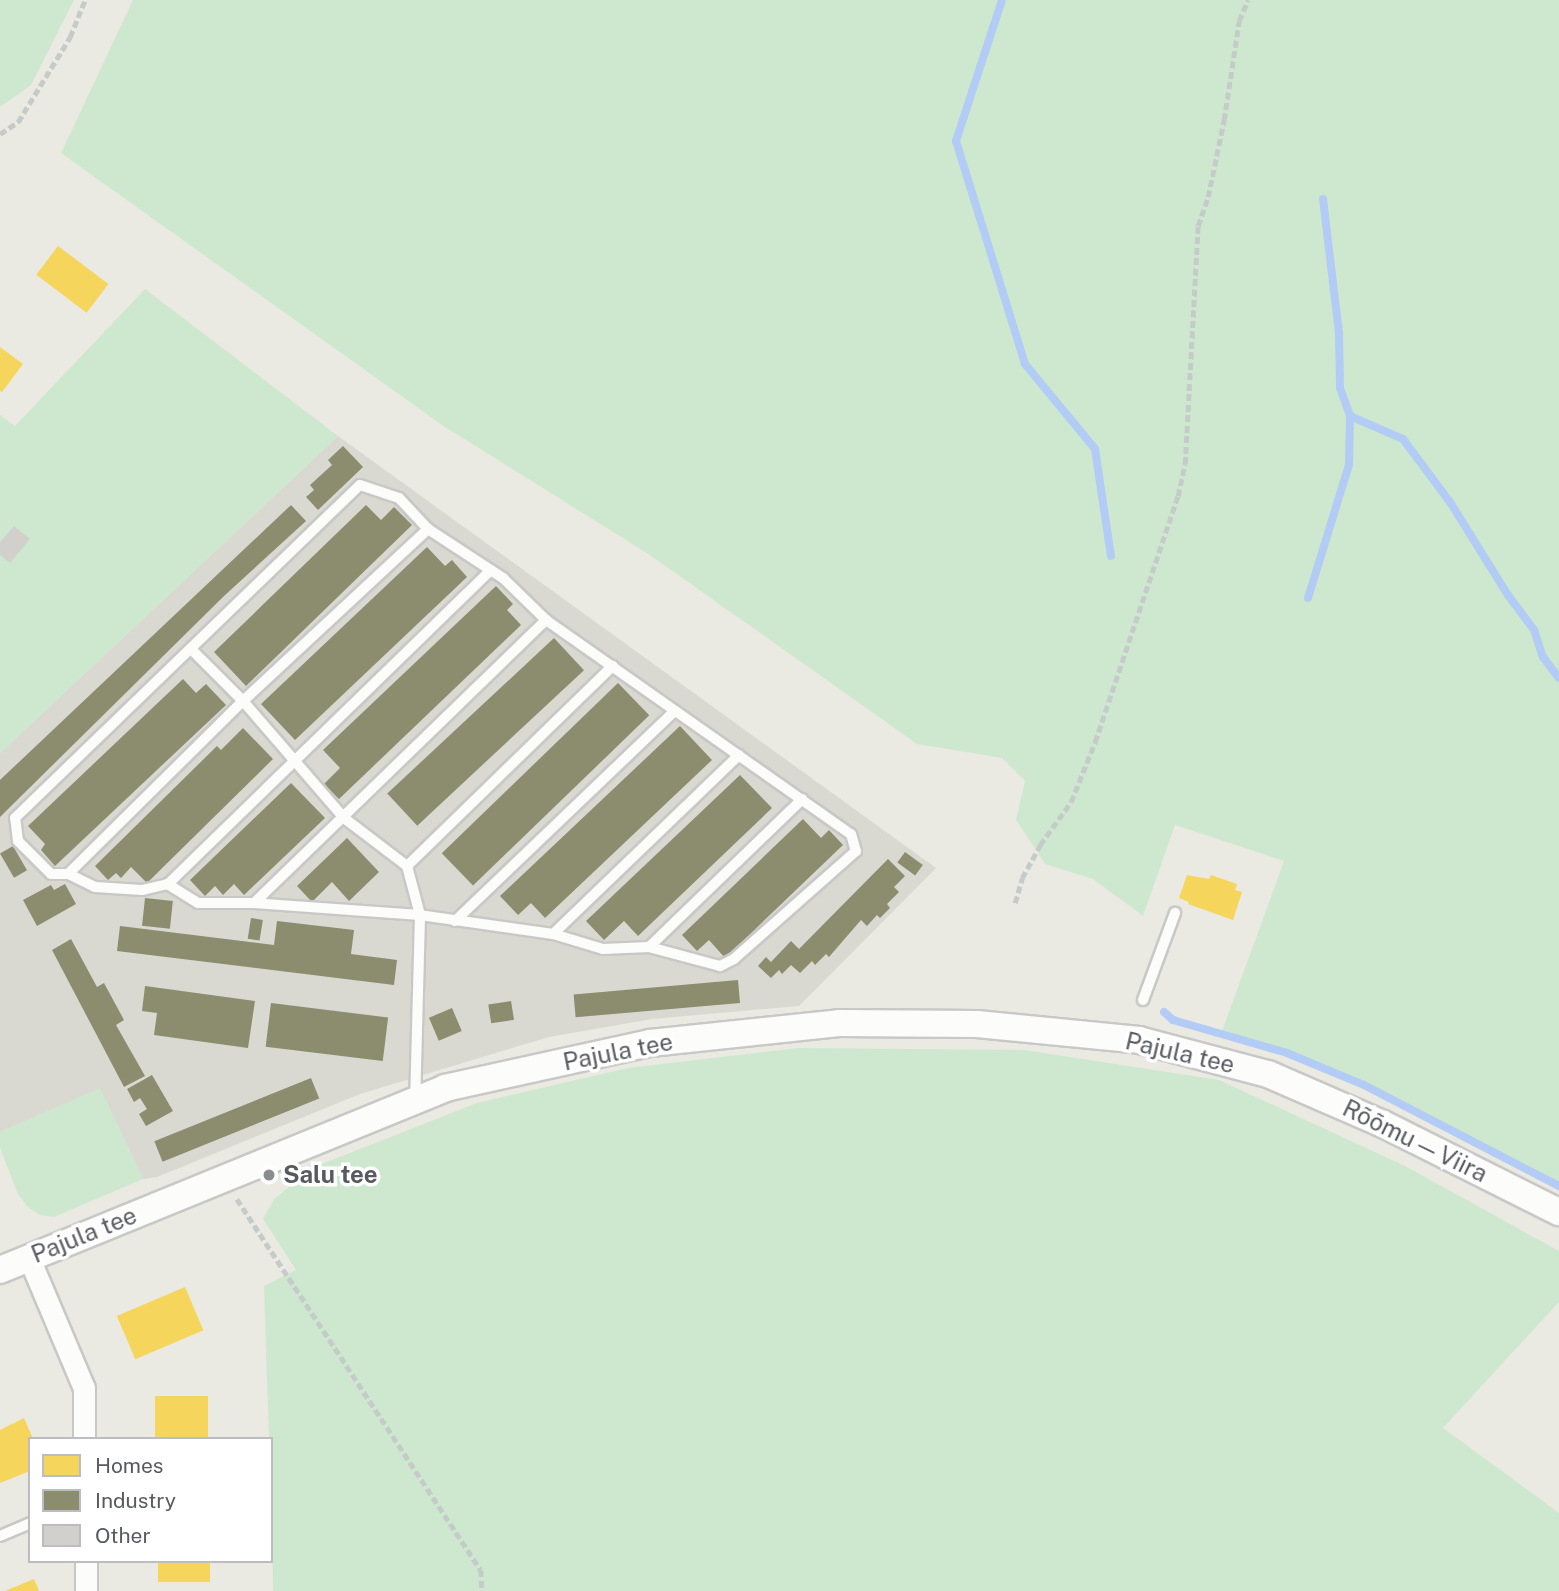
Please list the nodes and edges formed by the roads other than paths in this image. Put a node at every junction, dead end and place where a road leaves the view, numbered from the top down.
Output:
1 (428, 529) junction
2 (491, 570) junction
3 (546, 620) junction
4 (191, 649) junction
5 (612, 666) junction
6 (243, 701) junction
7 (675, 710) junction
8 (739, 755) junction
9 (294, 760) junction
10 (802, 799) junction
11 (344, 818) junction
12 (407, 866) junction
13 (68, 874) junction
14 (167, 884) junction
15 (254, 903) junction
16 (1175, 913) dead end
17 (420, 915) junction
18 (455, 920) junction
19 (553, 934) junction
20 (649, 947) junction
21 (1143, 1000) dead end
22 (1268, 1074) joint
23 (415, 1100) junction
24 (1559, 1212) edge
25 (29, 1258) junction
26 (0, 1270) edge
27 (84, 1437) edge
28 (28, 1524) edge
29 (0, 1536) edge
30 (86, 1563) edge
31 (86, 1591) edge

1 - 2 lane
1 - 4 lane
1 - 6 lane
2 - 3 lane
2 - 9 lane
3 - 5 lane
3 - 11 lane
4 - 6 lane
4 - 13 lane
5 - 7 lane
5 - 12 lane
6 - 9 lane
6 - 13 lane
7 - 8 lane
7 - 18 lane
8 - 10 lane
8 - 19 lane
9 - 11 lane
9 - 14 lane
10 - 20 lane
10 - 20 lane
11 - 12 lane
11 - 15 lane
12 - 17 lane
13 - 14 lane
14 - 15 lane
15 - 17 lane
16 - 21 lane
17 - 18 lane
17 - 23 lane
18 - 19 lane
19 - 20 lane
22 - 23 street, Pajula tee
22 - 24 street, Rõõmu — Viira
23 - 25 street, Pajula tee
25 - 26 street, Pajula tee
25 - 27 street
28 - 29 lane
30 - 31 street

